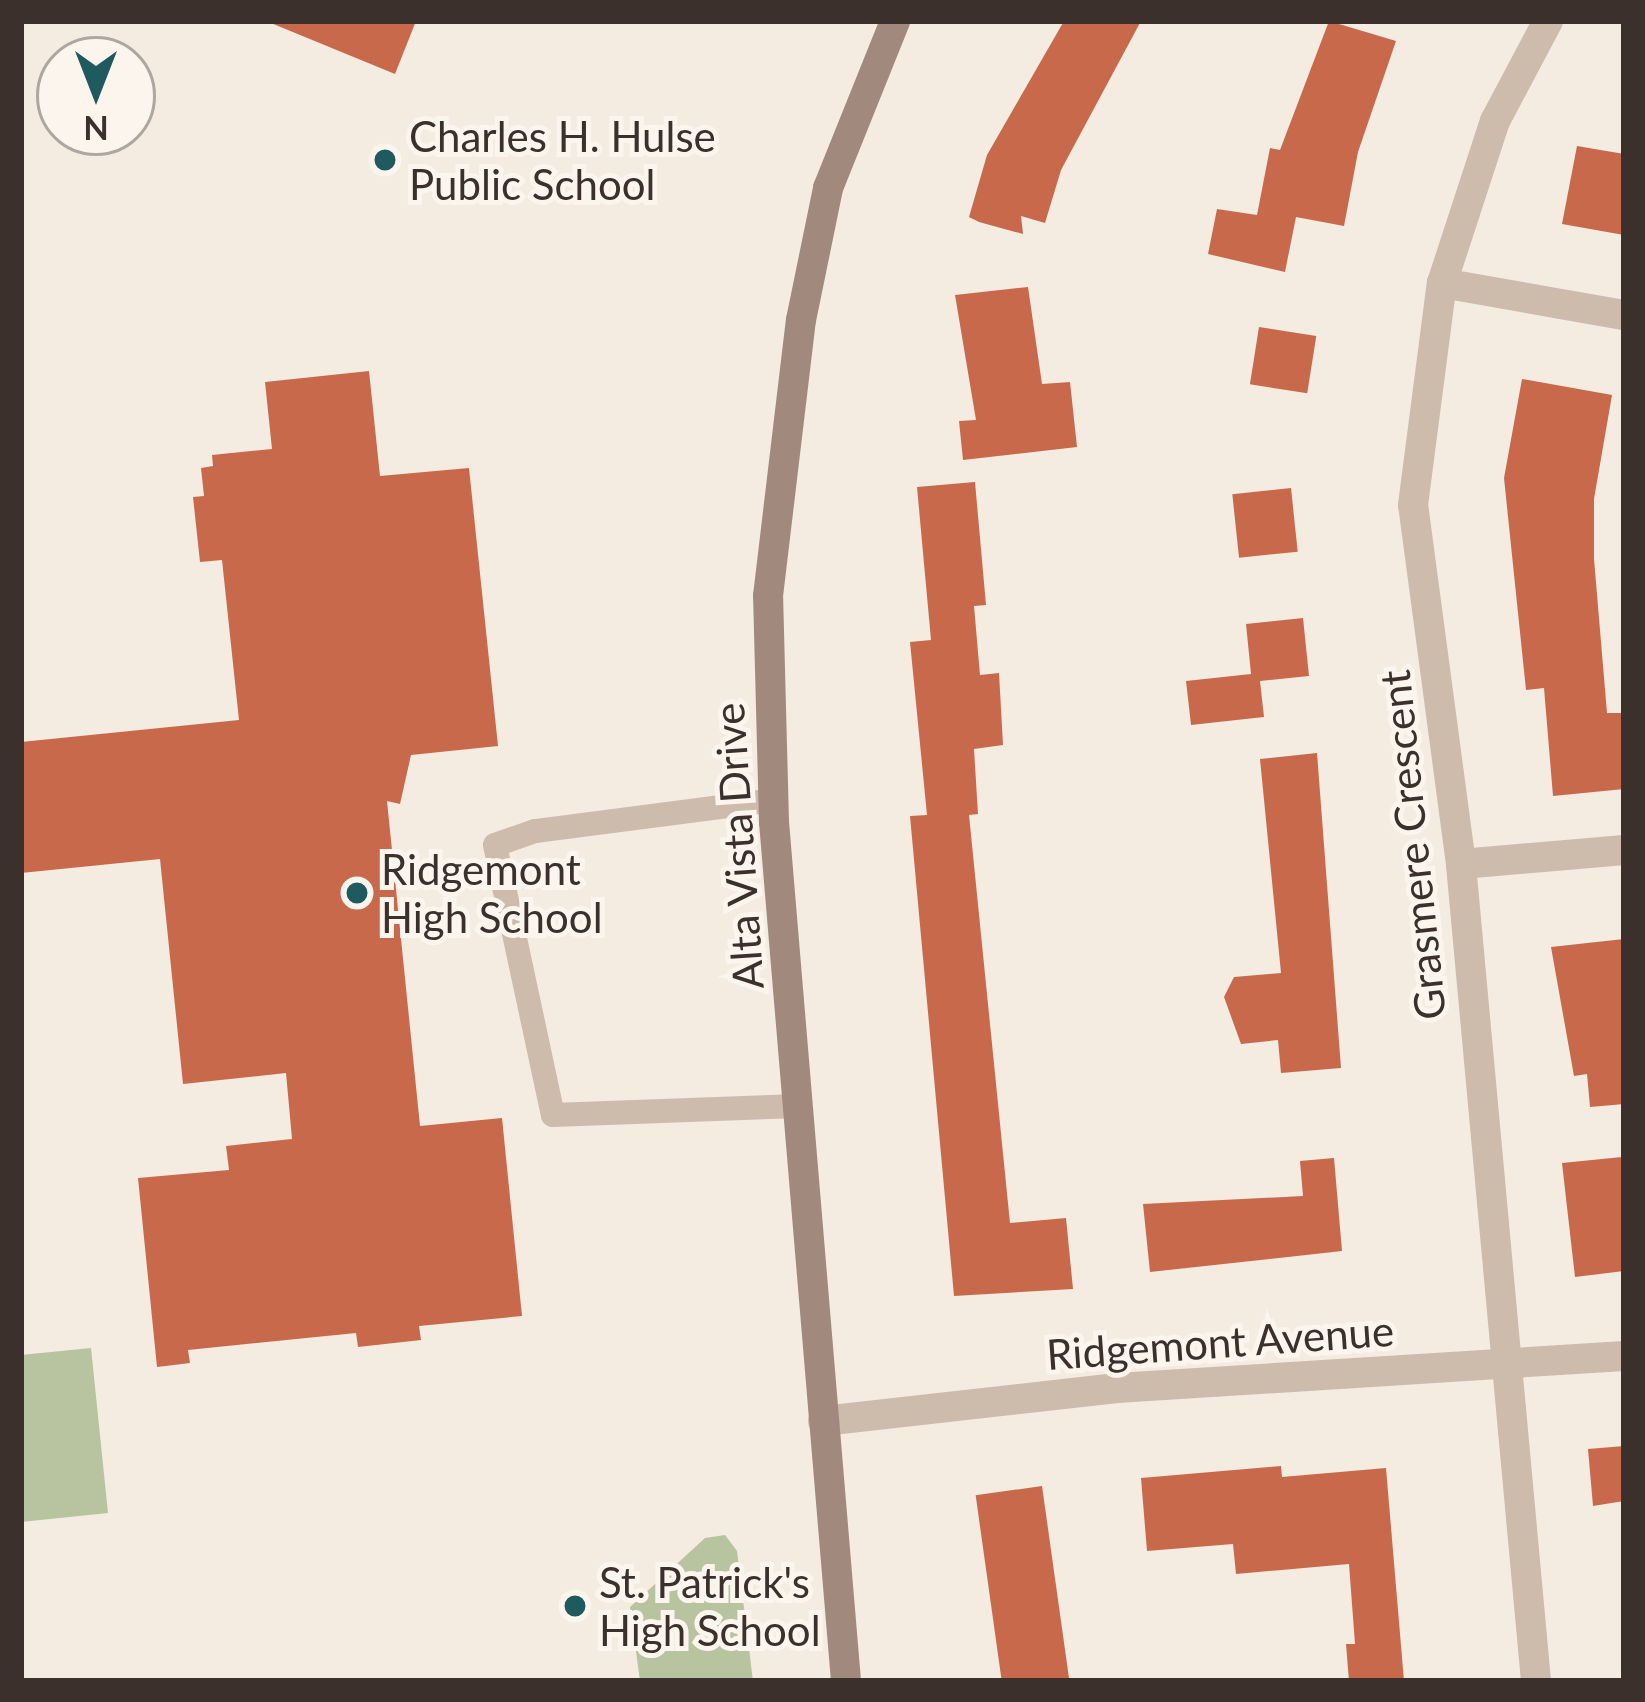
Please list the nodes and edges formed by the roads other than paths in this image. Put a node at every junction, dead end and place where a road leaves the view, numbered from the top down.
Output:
1 (895, 21) edge
2 (1548, 21) edge
3 (1442, 283) junction
4 (1624, 315) edge
5 (774, 800) junction
6 (1624, 850) edge
7 (1461, 863) junction
8 (799, 1106) junction
9 (1624, 1356) edge
10 (1502, 1365) junction
11 (823, 1421) junction
12 (847, 1681) edge
13 (1536, 1681) edge

1 - 5 street, Alta Vista Drive
2 - 3 street, Grasmere Crescent
3 - 4 street
3 - 7 street, Grasmere Crescent
5 - 8 street, Alta Vista Drive
5 - 8 lane
6 - 7 street
7 - 10 street, Grasmere Crescent
8 - 11 street, Alta Vista Drive
9 - 10 street, Ridgemont Avenue
10 - 11 street, Ridgemont Avenue
10 - 13 street, Grasmere Crescent
11 - 12 street, Alta Vista Drive

